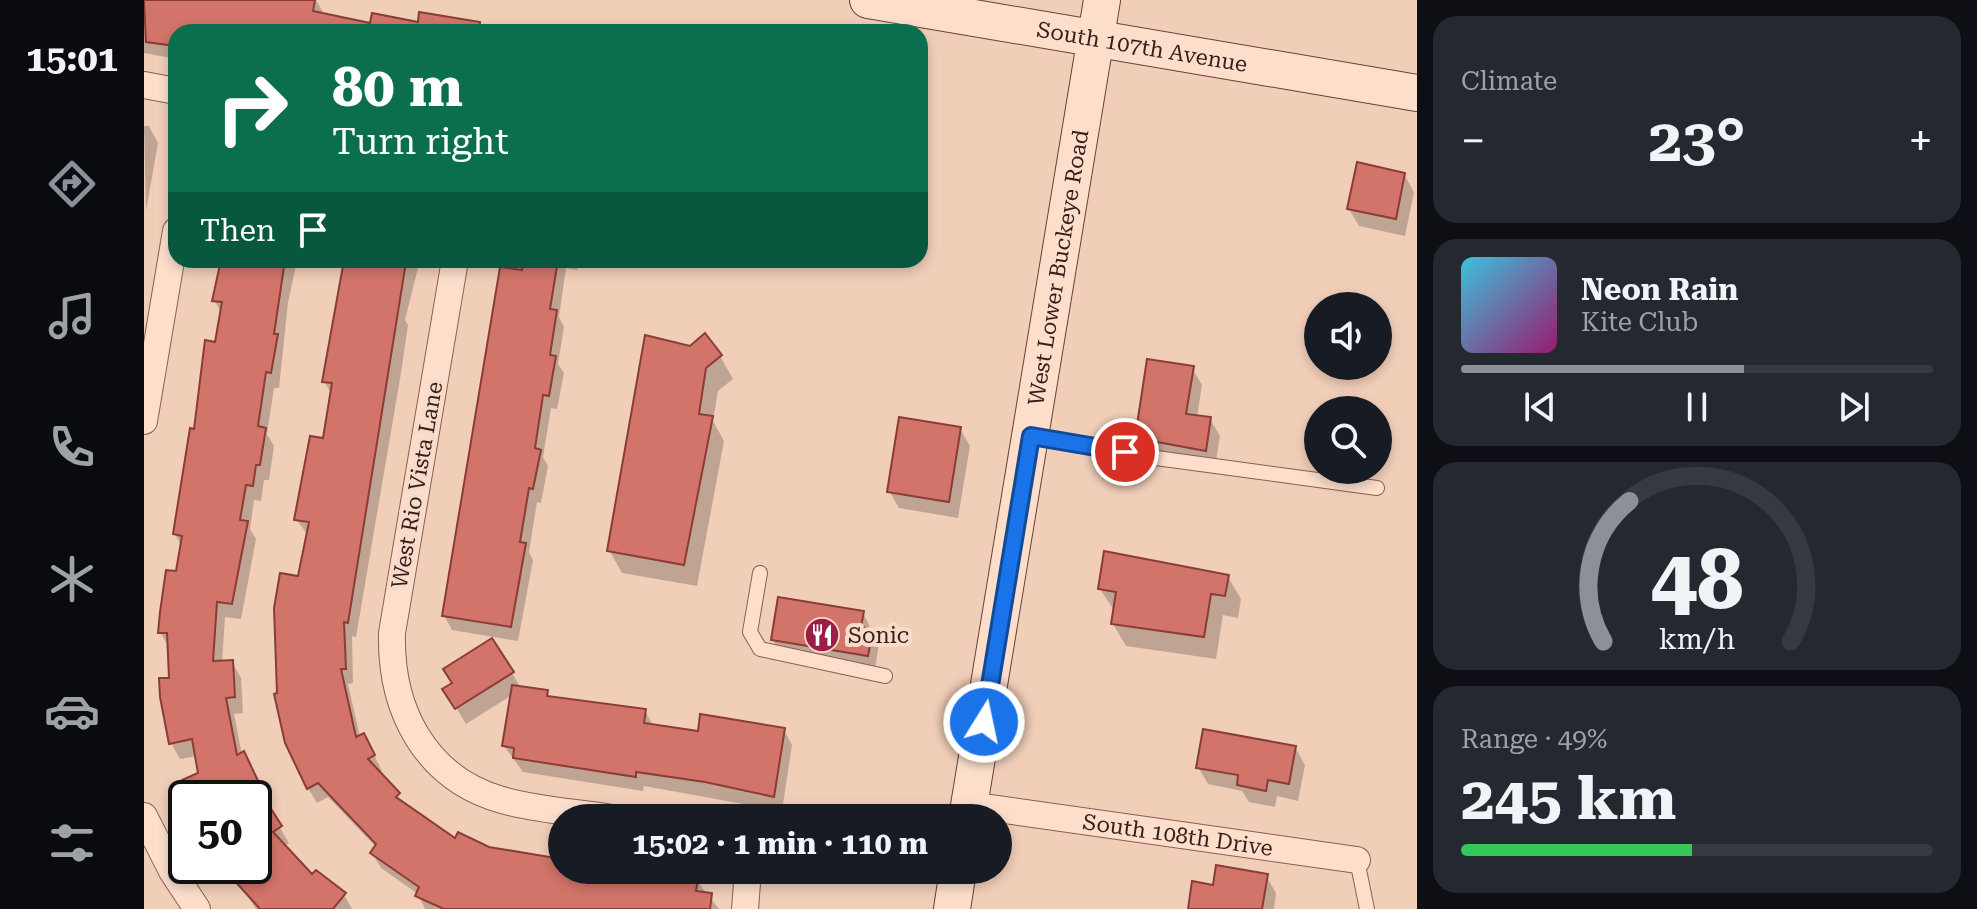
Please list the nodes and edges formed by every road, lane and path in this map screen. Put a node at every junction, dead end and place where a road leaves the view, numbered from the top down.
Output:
1 (868, 0) edge
2 (1102, 0) edge
3 (1095, 39) junction
4 (144, 85) edge
5 (168, 90) edge
6 (1417, 93) edge
7 (170, 268) edge
8 (454, 268) edge
9 (144, 421) edge
10 (1031, 436) junction
11 (1377, 488) dead end
12 (760, 573) dead end
13 (885, 676) dead end
14 (980, 804) edge
15 (548, 809) edge
16 (1012, 815) edge
17 (144, 816) edge
18 (1357, 860) joint
19 (747, 884) edge
20 (956, 884) edge
21 (197, 909) edge
22 (745, 909) edge
23 (952, 909) edge
24 (1367, 909) edge

1 - 3 main road, South 107th Avenue
2 - 3 main road, West Lower Buckeye Road
3 - 6 main road, South 107th Avenue
3 - 10 main road, West Lower Buckeye Road
4 - 5 street
7 - 9 street
8 - 15 street, West Rio Vista Lane
10 - 11 lane
10 - 14 main road, West Lower Buckeye Road
12 - 13 lane
16 - 18 street, South 108th Drive
17 - 21 street
18 - 24 lane
19 - 22 street
20 - 23 main road

